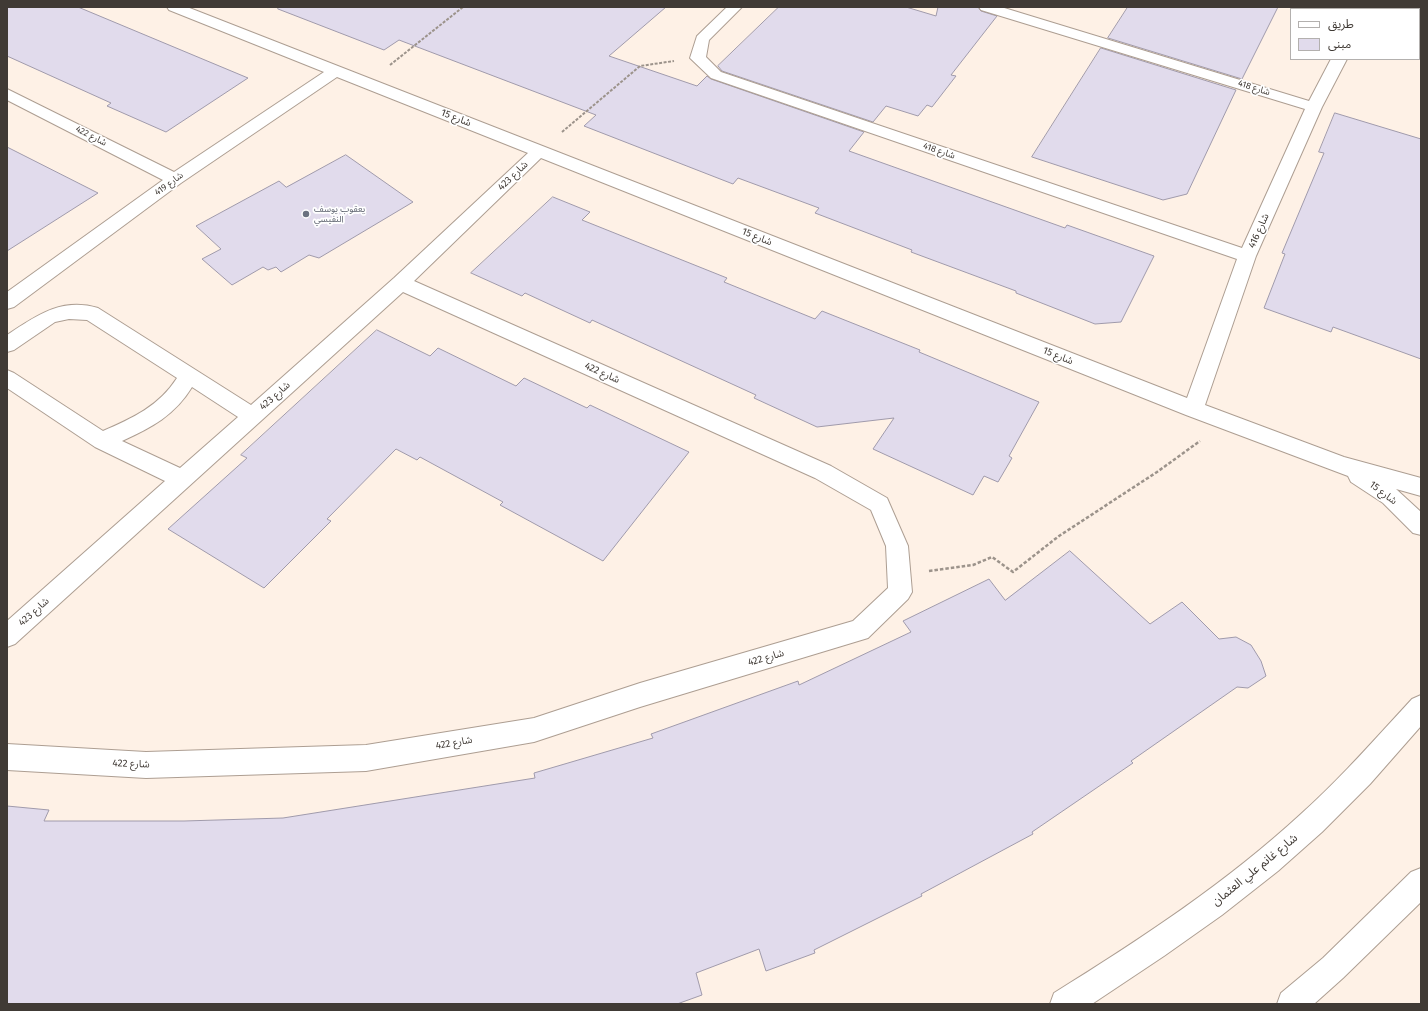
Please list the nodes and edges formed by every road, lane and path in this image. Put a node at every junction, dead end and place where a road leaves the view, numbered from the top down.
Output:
1 (174, 7) edge
2 (463, 7) edge
3 (735, 7) edge
4 (986, 7) edge
5 (698, 58) junction
6 (1338, 60) edge
7 (334, 71) junction
8 (366, 84) junction
9 (8, 96) edge
10 (1314, 107) junction
11 (539, 151) junction
12 (175, 179) junction
13 (1247, 256) junction
14 (401, 283) junction
15 (7, 302) edge
16 (7, 345) edge
17 (188, 376) junction
18 (7, 378) edge
19 (1193, 410) junction
20 (252, 416) junction
21 (1221, 419) junction
22 (102, 441) junction
23 (1341, 465) junction
24 (182, 479) junction
25 (1421, 487) edge
26 (1421, 526) edge
27 (899, 575) junction
28 (7, 636) edge
29 (1421, 707) edge
30 (7, 757) edge
31 (1421, 882) edge
32 (1065, 1004) edge
33 (1292, 1004) edge

1 - 7 street, شارع 15
2 - 8 path
3 - 5 street
4 - 10 street, شارع 418
5 - 11 path
5 - 13 street, شارع 418
6 - 10 street, شارع 416
7 - 8 street, شارع 15
7 - 12 street, شارع 419
8 - 11 street, شارع 15
9 - 12 street, شارع 422
10 - 13 street, شارع 416
11 - 14 street, شارع 423
11 - 19 street, شارع 15
12 - 15 street, شارع 419
13 - 19 street, شارع 416
14 - 20 street, شارع 423
14 - 27 street, شارع 422
16 - 17 street
17 - 20 street
17 - 22 street
18 - 22 street
19 - 21 street, شارع 15
20 - 24 street, شارع 423
21 - 23 street, شارع 15
21 - 27 path
22 - 24 street
23 - 25 street, شارع 15
23 - 26 street, شارع 15
24 - 28 street, شارع 423
27 - 30 street, شارع 422
29 - 32 street, شارع غانم علي العثمان
31 - 33 street

